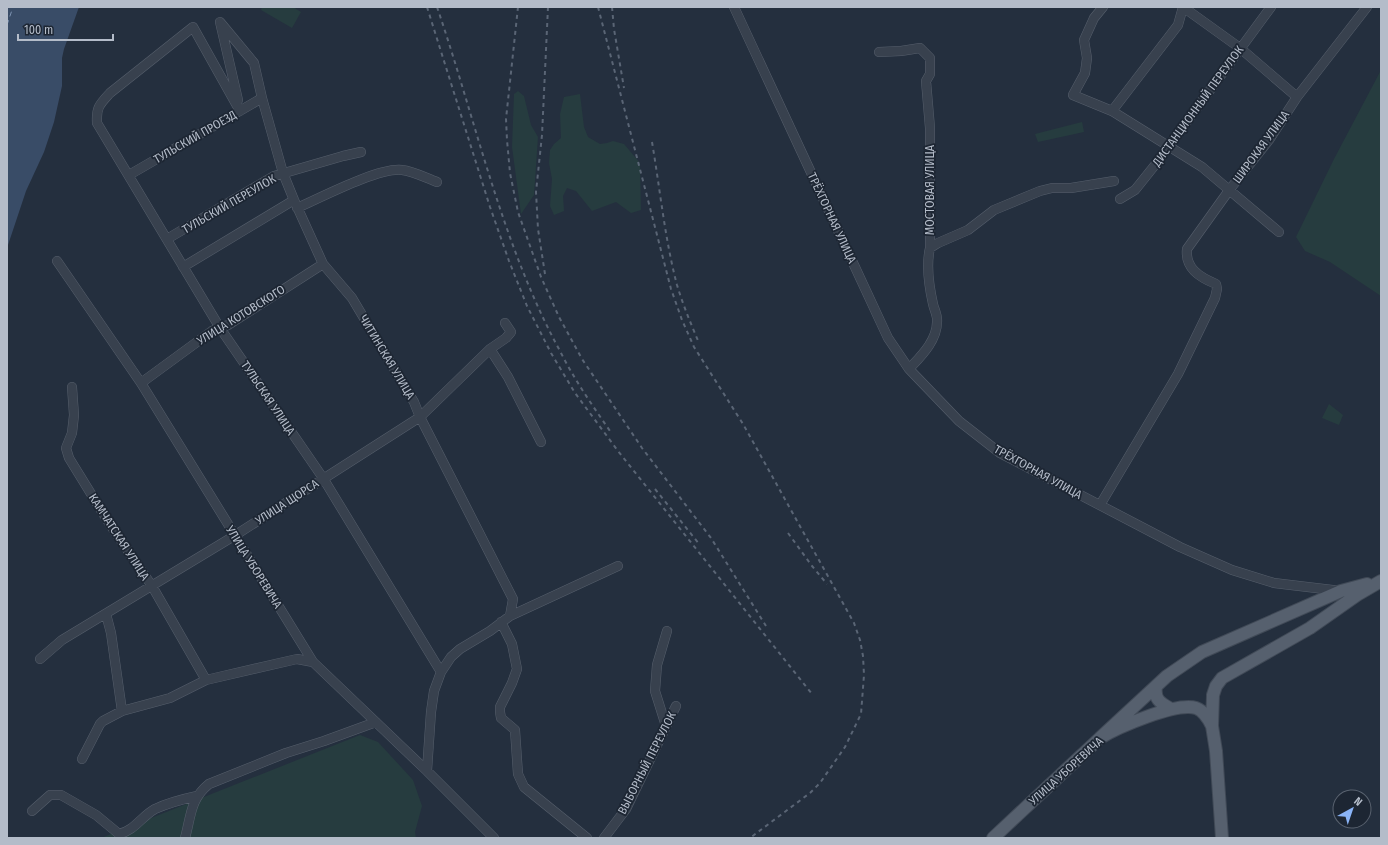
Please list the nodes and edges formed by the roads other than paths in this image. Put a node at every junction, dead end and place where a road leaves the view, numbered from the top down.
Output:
1 (734, 7) edge
2 (1103, 7) edge
3 (1183, 7) edge
4 (1271, 7) edge
5 (1367, 7) edge
6 (1240, 48) junction
7 (879, 52) dead end
8 (1298, 97) junction
9 (262, 98) junction
10 (240, 111) junction
11 (1112, 112) junction
12 (1170, 146) junction
13 (361, 152) dead end
14 (283, 173) junction
15 (129, 176) junction
16 (1114, 181) dead end
17 (437, 182) dead end
18 (1230, 190) junction
19 (1120, 199) dead end
20 (296, 204) junction
21 (1279, 232) dead end
22 (167, 239) junction
23 (930, 248) junction
24 (57, 261) dead end
25 (323, 264) junction
26 (183, 267) junction
27 (505, 323) dead end
28 (220, 328) junction
29 (490, 349) junction
30 (909, 369) junction
31 (141, 383) junction
32 (72, 387) dead end
33 (420, 417) junction
34 (541, 442) dead end
35 (323, 478) junction
36 (1100, 505) junction
37 (234, 536) junction
38 (618, 566) dead end
39 (1381, 580) edge
40 (152, 586) junction
41 (1312, 587) junction
42 (1341, 591) junction
43 (1316, 602) junction
44 (106, 614) junction
45 (510, 616) junction
46 (502, 622) junction
47 (668, 631) dead end
48 (40, 658) dead end
49 (313, 662) junction
50 (440, 672) junction
51 (206, 680) junction
52 (1156, 687) junction
53 (676, 706) dead end
54 (1171, 709) junction
55 (122, 711) junction
56 (376, 722) junction
57 (666, 726) junction
58 (1212, 726) junction
59 (1100, 738) junction
60 (82, 758) dead end
61 (427, 771) junction
62 (197, 796) junction
63 (32, 811) dead end
64 (185, 838) edge
65 (494, 838) edge
66 (587, 838) edge
67 (604, 838) edge
68 (993, 838) edge
69 (1222, 838) edge

1 - 30 street, ТРЁХГОРНАЯ УЛИЦА
2 - 11 street
3 - 6 street
3 - 11 street
4 - 6 street, ДИСТАНЦИОННЫЙ ПЕРЕУЛОК
5 - 8 street, ШИРОКАЯ УЛИЦА
6 - 8 street
6 - 12 street, ДИСТАНЦИОННЫЙ ПЕРЕУЛОК
7 - 23 street, МОСТОВАЯ УЛИЦА
8 - 18 street, ШИРОКАЯ УЛИЦА
9 - 10 street, ТУЛЬСКИЙ ПРОЕЗД
9 - 10 street, ЧИТИНСКАЯ УЛИЦА
9 - 14 street, ЧИТИНСКАЯ УЛИЦА
10 - 15 street, ТУЛЬСКИЙ ПРОЕЗД
10 - 15 street, ТУЛЬСКАЯ УЛИЦА
11 - 12 street
12 - 18 street
12 - 19 street, ДИСТАНЦИОННЫЙ ПЕРЕУЛОК
13 - 14 street, ТУЛЬСКИЙ ПЕРЕУЛОК
14 - 20 street, ЧИТИНСКАЯ УЛИЦА
14 - 22 street, ТУЛЬСКИЙ ПЕРЕУЛОК
15 - 22 street, ТУЛЬСКАЯ УЛИЦА
16 - 23 street
17 - 20 street
18 - 21 street
18 - 36 street, ШИРОКАЯ УЛИЦА
20 - 25 street, ЧИТИНСКАЯ УЛИЦА
20 - 26 street
22 - 26 street, ТУЛЬСКАЯ УЛИЦА
23 - 30 street, МОСТОВАЯ УЛИЦА
24 - 31 street, УЛИЦА УБОРЕВИЧА
25 - 28 street, УЛИЦА КОТОВСКОГО
25 - 33 street, ЧИТИНСКАЯ УЛИЦА
26 - 28 street, ТУЛЬСКАЯ УЛИЦА
27 - 29 street, УЛИЦА ЩОРСА
28 - 31 street, УЛИЦА КОТОВСКОГО
28 - 35 street, ТУЛЬСКАЯ УЛИЦА
29 - 33 street, УЛИЦА ЩОРСА
29 - 34 street
30 - 36 street, ТРЁХГОРНАЯ УЛИЦА
31 - 37 street, УЛИЦА УБОРЕВИЧА
32 - 40 street, КАМЧАТСКАЯ УЛИЦА
33 - 35 street, УЛИЦА ЩОРСА
33 - 45 street, ЧИТИНСКАЯ УЛИЦА
35 - 37 street, УЛИЦА ЩОРСА
35 - 50 street, ТУЛЬСКАЯ УЛИЦА
36 - 41 street, ТРЁХГОРНАЯ УЛИЦА
37 - 40 street, УЛИЦА ЩОРСА
37 - 49 street, УЛИЦА УБОРЕВИЧА
38 - 45 street
39 - 42 main road
39 - 58 main road
40 - 44 street, УЛИЦА ЩОРСА
40 - 51 street, КАМЧАТСКАЯ УЛИЦА
41 - 42 street, ТРЁХГОРНАЯ УЛИЦА
41 - 43 street
42 - 43 main road
43 - 52 main road
44 - 48 street, УЛИЦА ЩОРСА
44 - 55 street
45 - 46 street
46 - 50 street
46 - 66 street
47 - 57 street
49 - 51 street
49 - 56 street, УЛИЦА УБОРЕВИЧА
50 - 61 street
51 - 55 street
52 - 54 main road
52 - 59 main road
53 - 57 street, ВЫБОРНЫЙ ПЕРЕУЛОК
54 - 58 main road, УЛИЦА УБОРЕВИЧА
54 - 59 main road, УЛИЦА УБОРЕВИЧА
55 - 60 street
56 - 61 street, УЛИЦА УБОРЕВИЧА
56 - 62 street
57 - 67 street, ВЫБОРНЫЙ ПЕРЕУЛОК
58 - 69 main road
59 - 68 main road, УЛИЦА УБОРЕВИЧА
61 - 65 street, УЛИЦА УБОРЕВИЧА
62 - 63 street
62 - 64 street

